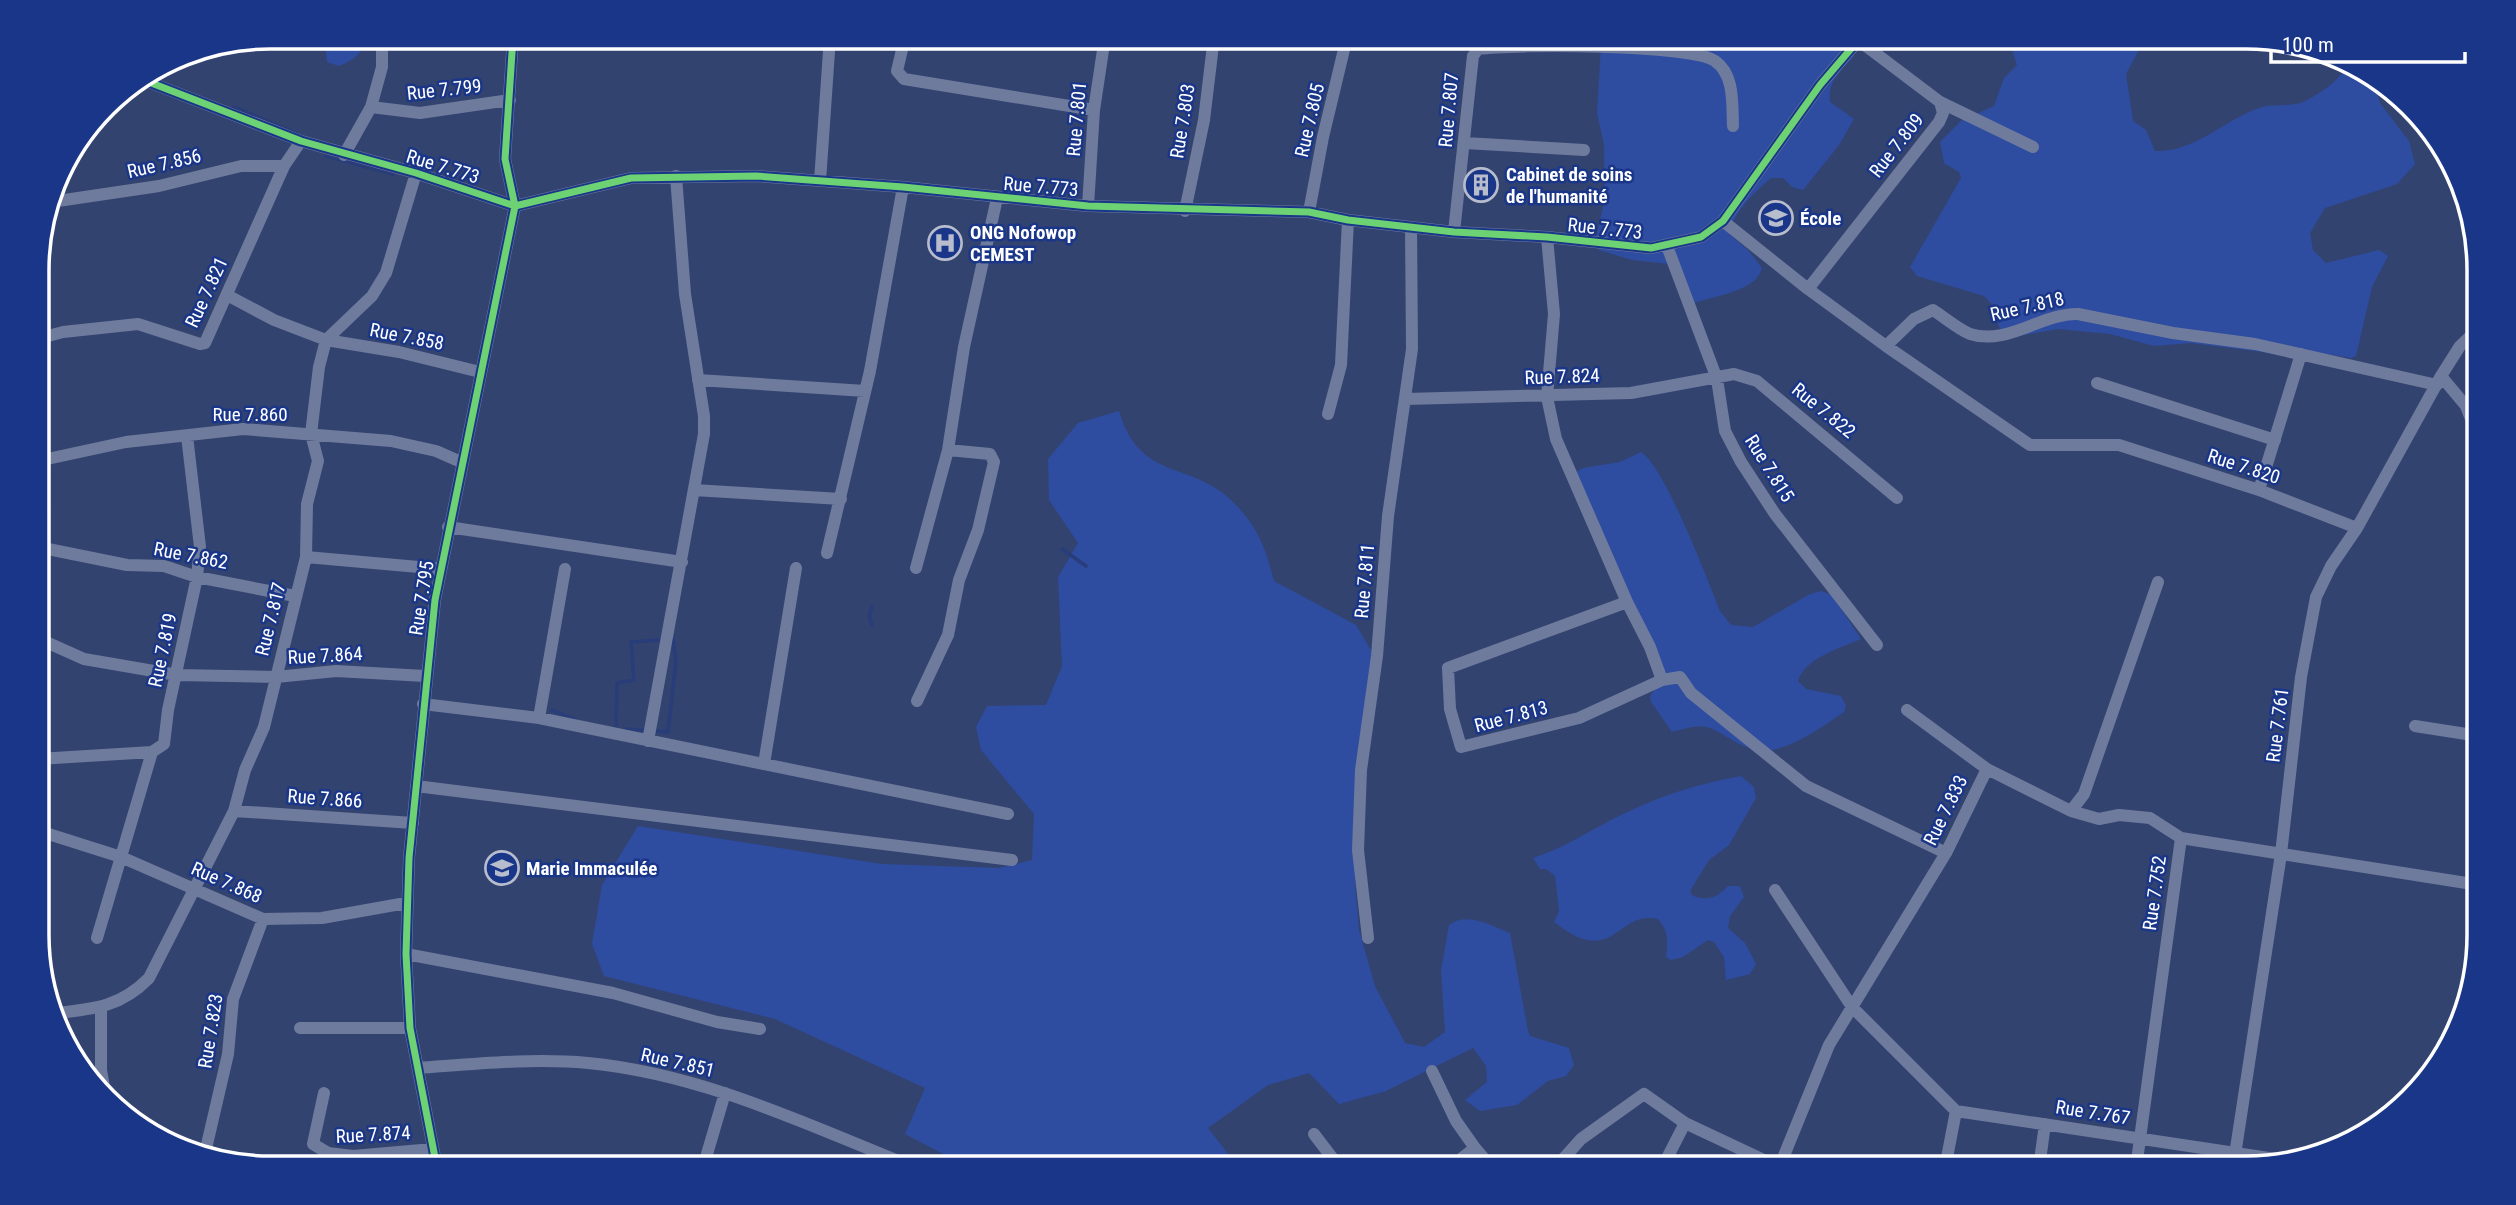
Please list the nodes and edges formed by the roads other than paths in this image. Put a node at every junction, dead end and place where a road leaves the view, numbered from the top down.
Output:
1 (382, 49) edge
2 (512, 49) edge
3 (829, 49) edge
4 (902, 49) edge
5 (1103, 49) edge
6 (1213, 49) edge
7 (1344, 49) edge
8 (1476, 49) edge
9 (1630, 49) edge
10 (1851, 49) edge
11 (1872, 49) edge
12 (152, 83) edge
13 (510, 100) junction
14 (1940, 102) junction
15 (371, 107) junction
16 (1094, 110) junction
17 (1734, 126) dead end
18 (302, 141) junction
19 (1465, 143) junction
20 (2032, 146) dead end
21 (1584, 150) dead end
22 (344, 155) junction
23 (284, 166) junction
24 (416, 173) junction
25 (676, 176) junction
26 (820, 181) junction
27 (903, 187) junction
28 (997, 198) junction
29 (61, 200) edge
30 (515, 206) junction
31 (1088, 206) junction
32 (1185, 211) junction
33 (1309, 212) junction
34 (1348, 220) junction
35 (1723, 221) junction
36 (1411, 227) junction
37 (1454, 232) junction
38 (1547, 237) junction
39 (1667, 246) junction
40 (1808, 289) junction
41 (227, 295) junction
42 (49, 336) edge
43 (2467, 339) edge
44 (326, 340) junction
45 (1886, 346) junction
46 (2301, 354) junction
47 (480, 372) junction
48 (1717, 379) junction
49 (698, 380) junction
50 (2439, 381) junction
51 (2096, 383) dead end
52 (865, 391) junction
53 (1547, 397) junction
54 (1406, 399) junction
55 (2467, 410) edge
56 (1328, 414) dead end
57 (311, 434) junction
58 (187, 436) junction
59 (2275, 440) junction
60 (948, 450) junction
61 (49, 458) edge
62 (461, 462) junction
63 (694, 490) junction
64 (2259, 490) junction
65 (1897, 498) dead end
66 (841, 499) junction
67 (448, 527) junction
68 (2357, 528) junction
69 (49, 549) edge
70 (827, 553) dead end
71 (306, 557) junction
72 (682, 562) junction
73 (796, 568) dead end
74 (916, 568) dead end
75 (441, 569) junction
76 (565, 569) dead end
77 (197, 577) junction
78 (2158, 582) dead end
79 (295, 596) junction
80 (1626, 602) junction
81 (49, 643) edge
82 (1877, 645) dead end
83 (177, 675) junction
84 (425, 676) junction
85 (276, 677) junction
86 (1662, 680) junction
87 (917, 701) dead end
88 (423, 704) junction
89 (1907, 710) dead end
90 (539, 718) junction
91 (2415, 726) dead end
92 (2467, 734) edge
93 (648, 741) junction
94 (152, 752) junction
95 (49, 758) edge
96 (764, 764) junction
97 (1987, 769) junction
98 (416, 786) junction
99 (234, 811) junction
100 (2071, 811) junction
101 (1008, 814) dead end
102 (413, 824) junction
103 (49, 834) edge
104 (2181, 838) junction
105 (1946, 853) junction
106 (2281, 854) junction
107 (121, 857) junction
108 (1012, 860) dead end
109 (2467, 883) edge
110 (193, 887) junction
111 (1775, 890) dead end
112 (406, 903) junction
113 (263, 919) junction
114 (97, 938) dead end
115 (1368, 938) dead end
116 (406, 954) junction
117 (1852, 1007) junction
118 (101, 1009) junction
119 (64, 1012) edge
120 (300, 1028) dead end
121 (410, 1028) junction
122 (760, 1029) dead end
123 (418, 1068) junction
124 (1432, 1071) dead end
125 (103, 1079) edge
126 (324, 1093) dead end
127 (725, 1093) junction
128 (1956, 1111) junction
129 (1685, 1123) junction
130 (2045, 1124) junction
131 (1314, 1134) dead end
132 (2140, 1139) junction
133 (207, 1146) edge
134 (1475, 1148) junction
135 (433, 1149) junction
136 (328, 1153) junction
137 (2235, 1153) junction
138 (707, 1154) dead end
139 (328, 1156) edge
140 (434, 1156) edge
141 (885, 1156) edge
142 (1331, 1156) edge
143 (1465, 1156) edge
144 (1482, 1156) edge
145 (1566, 1156) edge
146 (1668, 1156) edge
147 (1755, 1156) edge
148 (1785, 1156) edge
149 (1947, 1156) edge
150 (2041, 1156) edge
151 (2138, 1156) edge
152 (2235, 1156) edge
153 (2255, 1156) edge

1 - 15 street, Rue 7.799
2 - 13 street, Rue 7.795
3 - 26 street
4 - 16 street
5 - 16 street, Rue 7.801
6 - 32 street, Rue 7.803
7 - 33 street, Rue 7.805
8 - 19 street, Rue 7.807
9 - 17 street, Rue 7.807
10 - 35 street, Rue 7.773
11 - 14 street, Rue 7.809
12 - 18 street, Rue 7.773
13 - 15 street, Rue 7.799
13 - 30 street, Rue 7.795
14 - 20 street
14 - 40 street, Rue 7.809
15 - 22 street
16 - 31 street, Rue 7.801
18 - 22 street, Rue 7.773
18 - 23 street, Rue 7.821
19 - 21 street
19 - 37 street, Rue 7.807
22 - 24 street, Rue 7.773
23 - 29 street, Rue 7.856
23 - 41 street, Rue 7.821
24 - 30 street, Rue 7.773
24 - 44 street
25 - 26 street, Rue 7.773
25 - 30 street, Rue 7.773
25 - 49 street
26 - 27 street, Rue 7.773
27 - 28 street, Rue 7.773
27 - 52 street
28 - 31 street, Rue 7.773
28 - 60 street
30 - 47 street, Rue 7.795
31 - 32 street, Rue 7.773
32 - 33 street, Rue 7.773
33 - 34 street, Rue 7.773
34 - 36 street, Rue 7.773
34 - 56 street
35 - 39 street, Rue 7.773
35 - 40 street
36 - 37 street, Rue 7.773
36 - 54 street, Rue 7.811
37 - 38 street, Rue 7.773
38 - 39 street, Rue 7.773
38 - 53 street
39 - 48 street, Rue 7.815
40 - 45 street
41 - 42 street, Rue 7.821
41 - 44 street, Rue 7.858
43 - 50 street, Rue 7.761
44 - 47 street, Rue 7.858
44 - 57 street, Rue 7.817
45 - 46 street, Rue 7.818
45 - 64 street, Rue 7.820
46 - 50 street, Rue 7.818
46 - 59 street
47 - 62 street, Rue 7.795
48 - 53 street, Rue 7.824
48 - 65 street, Rue 7.822
48 - 82 street, Rue 7.815
49 - 52 street
49 - 63 street
50 - 55 street
50 - 68 street, Rue 7.761
51 - 59 street
52 - 66 street
53 - 54 street, Rue 7.824
53 - 80 street
54 - 115 street, Rue 7.811
57 - 58 street, Rue 7.860
57 - 62 street, Rue 7.860
57 - 71 street, Rue 7.817
58 - 61 street, Rue 7.860
58 - 77 street, Rue 7.819
59 - 64 street
60 - 74 street
60 - 87 street
62 - 67 street, Rue 7.795
63 - 66 street
63 - 72 street
64 - 68 street, Rue 7.820
66 - 70 street
67 - 72 street
67 - 75 street, Rue 7.795
68 - 106 street, Rue 7.761
69 - 77 street, Rue 7.862
71 - 75 street
71 - 79 street, Rue 7.817
72 - 93 street
73 - 96 street
75 - 84 street, Rue 7.795
76 - 90 street
77 - 79 street, Rue 7.862
77 - 83 street, Rue 7.819
78 - 100 street
79 - 85 street, Rue 7.817
80 - 86 street
80 - 86 street, Rue 7.813
81 - 83 street, Rue 7.864
83 - 85 street, Rue 7.864
83 - 94 street, Rue 7.819
84 - 85 street, Rue 7.864
84 - 88 street, Rue 7.795
85 - 99 street, Rue 7.817
86 - 105 street
88 - 90 street
88 - 98 street, Rue 7.795
89 - 97 street
90 - 93 street
91 - 92 street
93 - 96 street
94 - 95 street
94 - 107 street, Rue 7.819
96 - 101 street
97 - 100 street, Rue 7.833
97 - 105 street, Rue 7.833
98 - 102 street, Rue 7.795
98 - 108 street
99 - 102 street, Rue 7.866
99 - 110 street, Rue 7.817
100 - 104 street, Rue 7.833
102 - 112 street, Rue 7.795
103 - 107 street, Rue 7.868
104 - 106 street, Rue 7.752
104 - 132 street, Rue 7.752
105 - 117 street, Rue 7.833
106 - 109 street, Rue 7.752
106 - 137 street, Rue 7.761
107 - 110 street, Rue 7.868
107 - 114 street, Rue 7.819
110 - 113 street, Rue 7.868
110 - 118 street, Rue 7.817
111 - 117 street
112 - 113 street, Rue 7.868
112 - 116 street, Rue 7.795
113 - 133 street, Rue 7.823
116 - 121 street, Rue 7.795
116 - 122 street
117 - 128 street
117 - 148 street, Rue 7.833
118 - 119 street, Rue 7.817
118 - 125 street
120 - 121 street
121 - 123 street, Rue 7.795
123 - 127 street, Rue 7.851
123 - 135 street, Rue 7.795
124 - 134 street
126 - 136 street
127 - 138 street
127 - 141 street, Rue 7.851
128 - 130 street, Rue 7.767
128 - 149 street
129 - 145 street
129 - 146 street
129 - 147 street
130 - 132 street, Rue 7.767
130 - 150 street
131 - 142 street
132 - 137 street, Rue 7.767
132 - 151 street, Rue 7.752
134 - 143 street
134 - 144 street
135 - 136 street, Rue 7.874
135 - 140 street, Rue 7.795
136 - 139 street, Rue 7.874
137 - 152 street, Rue 7.761
137 - 153 street, Rue 7.767

